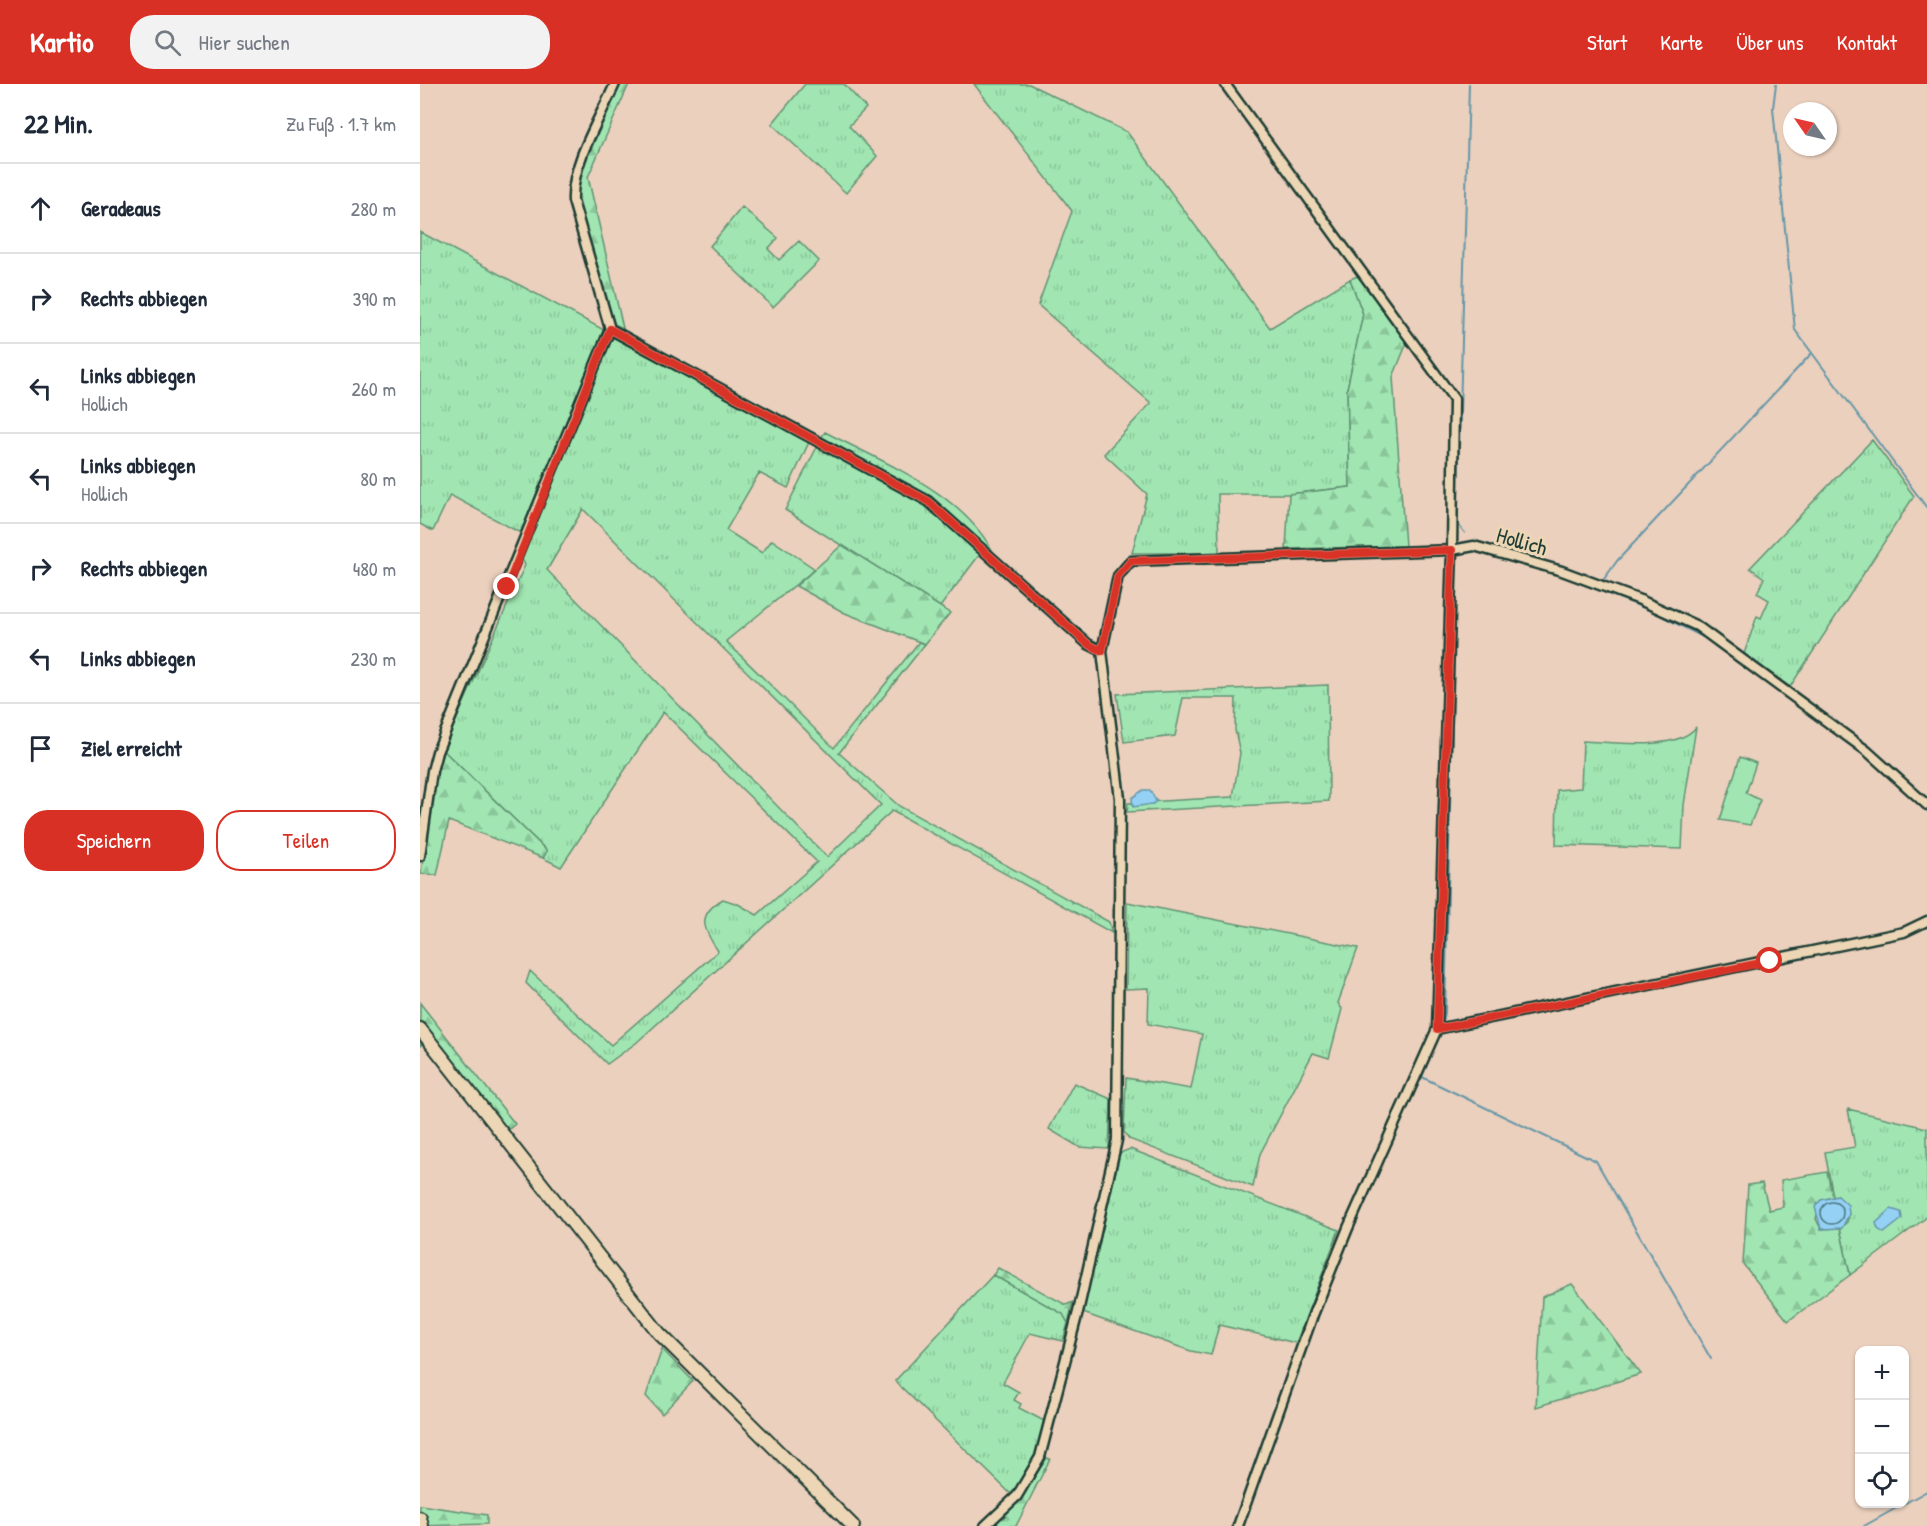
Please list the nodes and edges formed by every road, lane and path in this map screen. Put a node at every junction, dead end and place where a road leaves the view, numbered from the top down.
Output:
1 (615, 84) edge
2 (1225, 84) edge
3 (610, 329) junction
4 (1452, 550) junction
5 (1102, 651) junction
6 (1927, 805) edge
7 (420, 856) edge
8 (1927, 921) edge
9 (420, 1029) edge
10 (1437, 1029) junction
11 (420, 1518) edge
12 (422, 1526) edge
13 (853, 1526) edge
14 (986, 1526) edge
15 (1238, 1526) edge

1 - 3 street
2 - 4 street
3 - 5 street
3 - 7 street
4 - 5 street, Hollich
4 - 6 street, Hollich
4 - 10 street
5 - 14 street, Hollich
8 - 10 street
9 - 13 street
10 - 15 street
11 - 12 street

